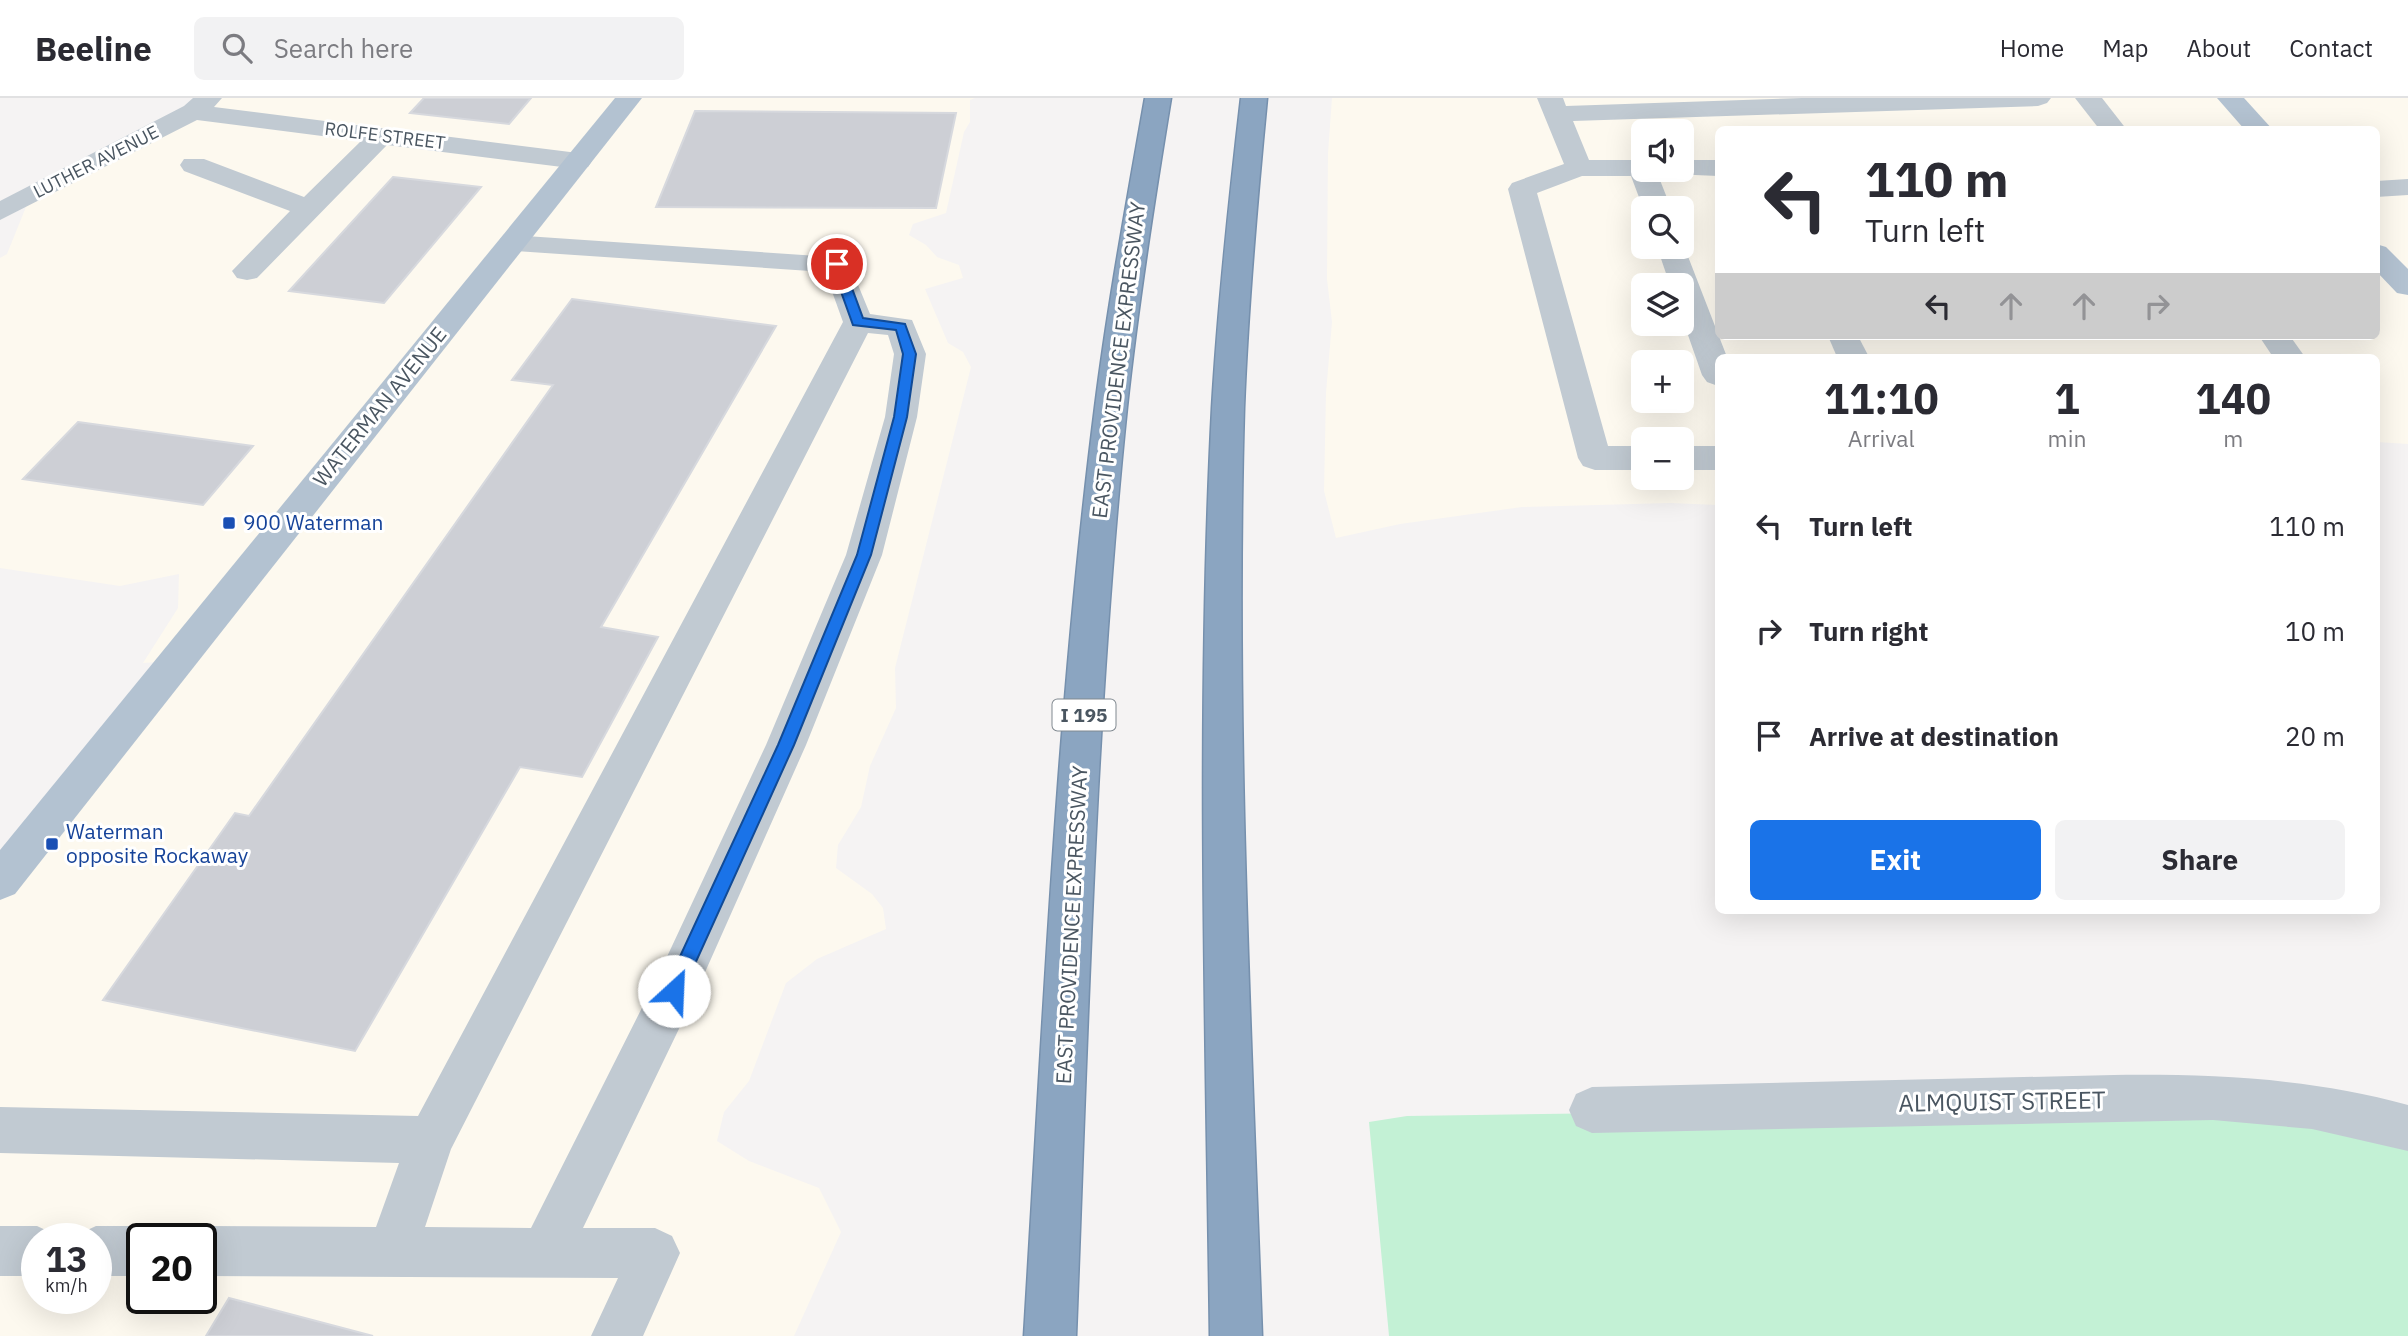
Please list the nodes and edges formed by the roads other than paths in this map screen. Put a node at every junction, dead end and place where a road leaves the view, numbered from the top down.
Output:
1 (629, 98) edge
2 (1158, 98) edge
3 (1254, 98) edge
4 (2038, 98) edge
5 (2088, 98) edge
6 (2230, 98) edge
7 (201, 105) edge
8 (1553, 106) edge
9 (2111, 126) edge
10 (2256, 126) edge
11 (380, 136) junction
12 (578, 161) junction
13 (194, 165) dead end
14 (1631, 168) edge
15 (1694, 168) edge
16 (1715, 168) edge
17 (1579, 169) junction
18 (2408, 187) edge
19 (2380, 189) edge
20 (309, 209) junction
21 (0, 212) edge
22 (511, 244) junction
23 (2380, 257) edge
24 (1675, 259) edge
25 (247, 271) dead end
26 (2408, 286) edge
27 (858, 322) junction
28 (2277, 340) edge
29 (2288, 354) edge
30 (1715, 367) edge
31 (1631, 458) edge
32 (1694, 458) edge
33 (1715, 458) edge
34 (0, 881) edge
35 (1592, 1110) dead end
36 (2408, 1128) edge
37 (0, 1130) edge
38 (431, 1140) junction
39 (0, 1251) edge
40 (21, 1251) edge
41 (217, 1251) edge
42 (392, 1251) junction
43 (546, 1251) junction
44 (617, 1336) edge
45 (1050, 1336) edge
46 (1236, 1336) edge

1 - 12 main road, WATERMAN AVENUE
2 - 45 highway, EAST PROVIDENCE EXPRESSWAY / I 195
3 - 46 highway
4 - 8 street
5 - 9 street
6 - 10 main road
7 - 11 street, ROLFE STREET
7 - 21 street, LUTHER AVENUE
8 - 17 street
11 - 12 street, ROLFE STREET
11 - 20 street
12 - 22 main road, WATERMAN AVENUE
13 - 20 street
14 - 17 street
15 - 16 street
17 - 31 street
18 - 19 street
20 - 25 street
22 - 27 street
22 - 34 main road, WATERMAN AVENUE
23 - 26 main road
24 - 30 street
27 - 38 street
27 - 43 street
28 - 29 street
32 - 33 street
35 - 36 street, ALMQUIST STREET
37 - 38 street
38 - 42 street
39 - 40 street
41 - 42 street
42 - 43 street
43 - 44 street

